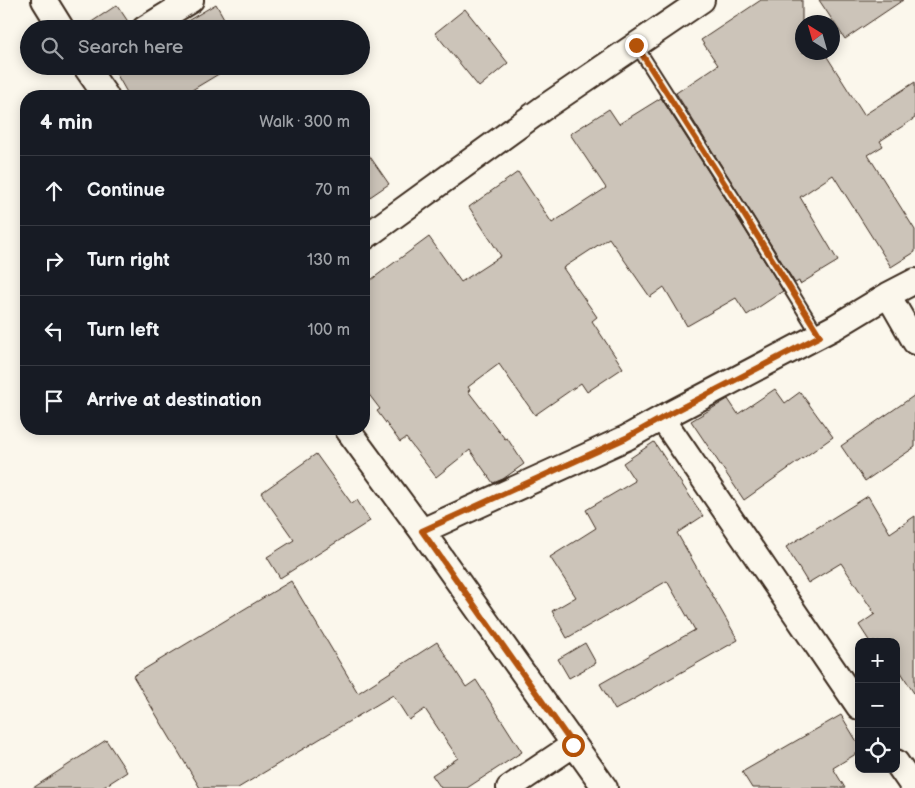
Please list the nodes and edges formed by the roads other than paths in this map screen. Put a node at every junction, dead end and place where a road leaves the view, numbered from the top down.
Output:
1 (44, 0) edge
2 (191, 0) edge
3 (702, 0) edge
4 (56, 20) edge
5 (159, 20) edge
6 (636, 45) junction
7 (92, 75) edge
8 (102, 90) edge
9 (370, 234) edge
10 (915, 281) edge
11 (888, 295) junction
12 (820, 336) junction
13 (915, 342) edge
14 (662, 418) junction
15 (351, 435) edge
16 (422, 531) junction
17 (855, 701) edge
18 (573, 745) junction
19 (900, 768) edge
20 (509, 788) edge
21 (605, 788) edge
22 (914, 788) edge

1 - 4 street
2 - 5 street
3 - 6 street
6 - 9 street
6 - 12 lane
7 - 8 street
10 - 11 street
11 - 12 street
11 - 13 street
12 - 14 street
14 - 16 street
14 - 17 street
15 - 16 street
16 - 18 street
18 - 20 street
18 - 21 street
19 - 22 street

